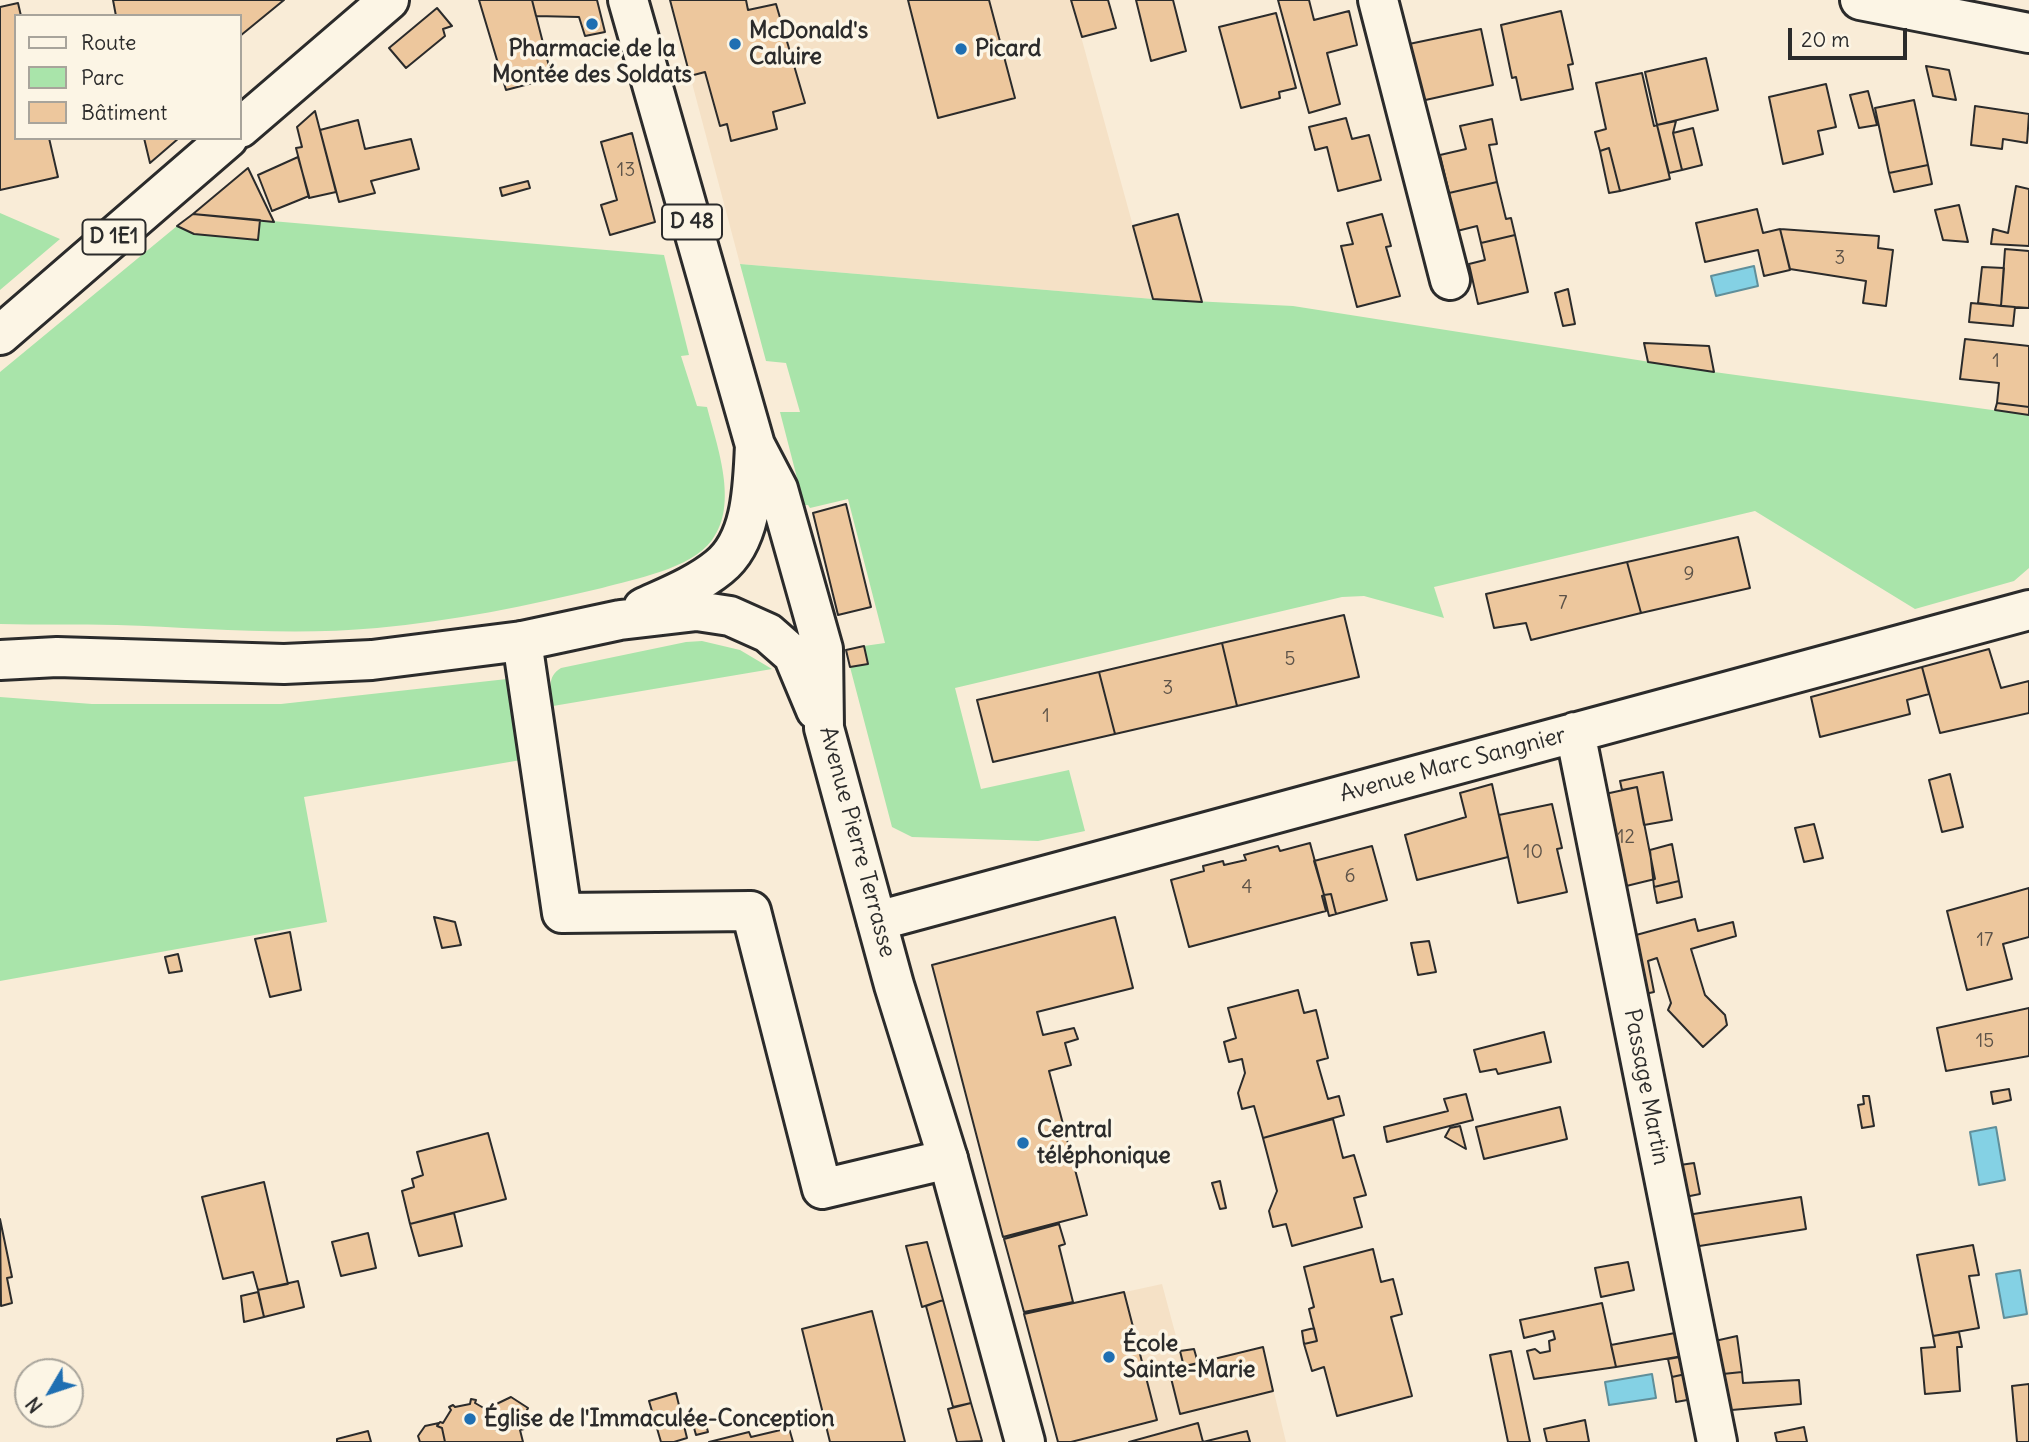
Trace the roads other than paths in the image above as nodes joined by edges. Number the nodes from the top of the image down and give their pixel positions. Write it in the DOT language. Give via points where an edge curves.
graph roads {
  1 [pos="389,0"];
  2 [pos="628,0"];
  3 [pos="1378,0"];
  4 [pos="1860,0"];
  5 [pos="2029,33"];
  6 [pos="242,126"];
  7 [pos="226,140"];
  8 [pos="1450,280"];
  9 [pos="0,335"];
  10 [pos="755,444"];
  11 [pos="2029,610"];
  12 [pos="620,620"];
  13 [pos="522,642"];
  14 [pos="0,648"];
  15 [pos="57,657"];
  16 [pos="0,660"];
  17 [pos="824,727"];
  18 [pos="1574,732"];
  19 [pos="877,921"];
  20 [pos="948,1158"];
  21 [pos="1025,1442"];
  22 [pos="1717,1442"];
  1 -- 6 [label="main road"];
  2 -- 10 [label="main road, Avenue Pierre Terrasse / D 48"];
  3 -- 8 [label="main road"];
  4 -- 5 [label="main road"];
  7 -- 9 [label="main road, D 1E1"];
  10 -- 12 [label="main road" via="752,495 743,535 721,566"];
  10 -- 17 [label="main road, Avenue Pierre Terrasse / D 48" via="778,489 823,649"];
  11 -- 18 [label="main road, Avenue Marc Sangnier"];
  12 -- 13 [label="main road"];
  12 -- 17 [label="main road" via="697,611 730,616 768,633 793,654"];
  13 -- 15 [label="main road" via="372,660 284,664"];
  13 -- 20 [label="main road" via="562,913 751,911 822,1189"];
  14 -- 15 [label="main road"];
  15 -- 16 [label="main road"];
  17 -- 19 [label="main road, Avenue Pierre Terrasse / D 48"];
  18 -- 19 [label="main road, Avenue Marc Sangnier"];
  18 -- 22 [label="main road, Passage Martin"];
  19 -- 20 [label="main road, Avenue Pierre Terrasse / D 48"];
  20 -- 21 [label="main road, Avenue Pierre Terrasse / D 48"];
}
